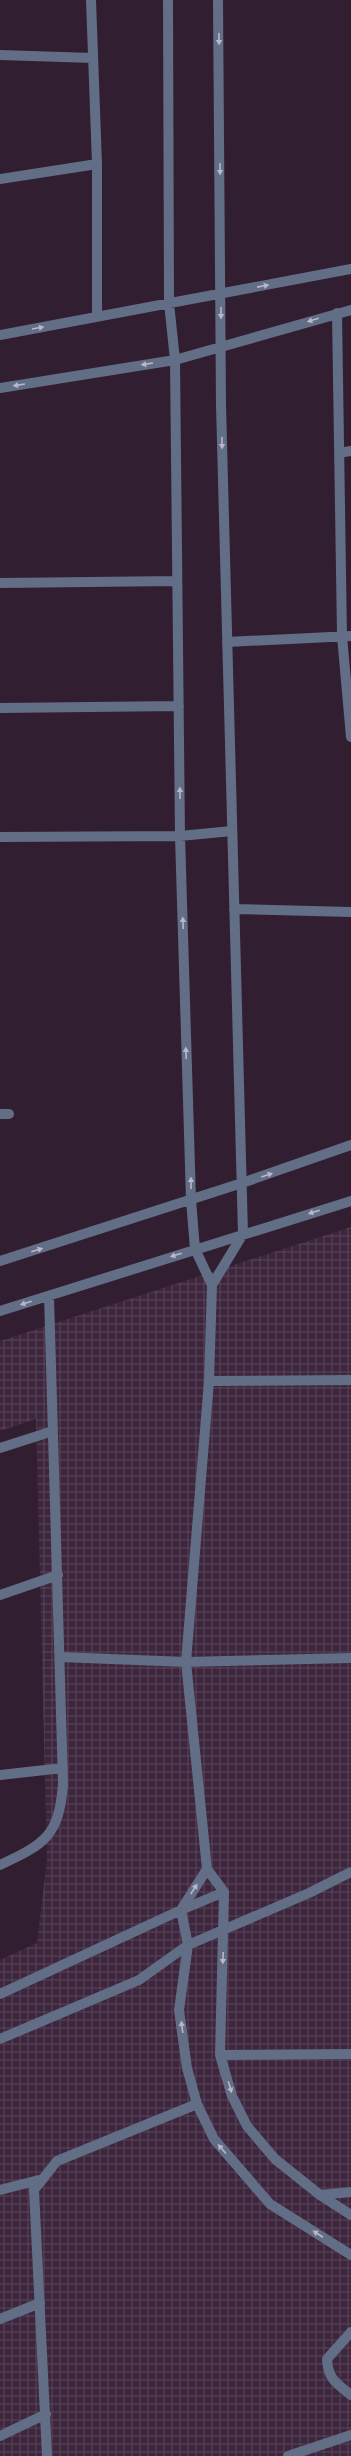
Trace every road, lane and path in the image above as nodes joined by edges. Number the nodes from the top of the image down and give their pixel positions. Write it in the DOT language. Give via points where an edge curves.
graph roads {
  1 [pos="91,0"];
  2 [pos="168,0"];
  3 [pos="218,0"];
  4 [pos="0,55"];
  5 [pos="93,58"];
  6 [pos="97,164"];
  7 [pos="0,179"];
  8 [pos="351,269"];
  9 [pos="221,294"];
  10 [pos="169,303"];
  11 [pos="351,310"];
  12 [pos="337,313"];
  13 [pos="97,317"];
  14 [pos="0,335"];
  15 [pos="221,347"];
  16 [pos="175,360"];
  17 [pos="0,388"];
  18 [pos="351,452"];
  19 [pos="339,454"];
  20 [pos="340,528"];
  21 [pos="351,528"];
  22 [pos="177,580"];
  23 [pos="0,583"];
  24 [pos="346,636"];
  25 [pos="227,642"];
  26 [pos="179,706"];
  27 [pos="0,708"];
  28 [pos="351,737"];
  29 [pos="232,831"];
  30 [pos="180,836"];
  31 [pos="0,837"];
  32 [pos="234,909"];
  33 [pos="351,912"];
  34 [pos="351,1145"];
  35 [pos="242,1184"];
  36 [pos="191,1200"];
  37 [pos="351,1201"];
  38 [pos="243,1234"];
  39 [pos="196,1249"];
  40 [pos="0,1262"];
  41 [pos="212,1285"];
  42 [pos="49,1296"];
  43 [pos="0,1311"];
  44 [pos="351,1380"];
  45 [pos="209,1381"];
  46 [pos="54,1431"];
  47 [pos="0,1448"];
  48 [pos="58,1575"];
  49 [pos="0,1596"];
  50 [pos="60,1657"];
  51 [pos="351,1658"];
  52 [pos="186,1662"];
  53 [pos="63,1768"];
  54 [pos="0,1775"];
  55 [pos="0,1865"];
  56 [pos="207,1869"];
  57 [pos="351,1872"];
  58 [pos="224,1892"];
  59 [pos="181,1910"];
  60 [pos="224,1929"];
  61 [pos="188,1945"];
  62 [pos="0,1994"];
  63 [pos="0,2039"];
  64 [pos="351,2054"];
  65 [pos="220,2055"];
  66 [pos="198,2104"];
  67 [pos="43,2179"];
  68 [pos="0,2190"];
  69 [pos="351,2192"];
  70 [pos="320,2194"];
  71 [pos="351,2215"];
  72 [pos="351,2255"];
  73 [pos="40,2303"];
  74 [pos="0,2318"];
  75 [pos="351,2332"];
  76 [pos="351,2395"];
  77 [pos="46,2414"];
  78 [pos="351,2435"];
  79 [pos="0,2436"];
  80 [pos="47,2456"];
  81 [pos="288,2456"];
  1 -- 5 [label="street"];
  2 -- 10 [label="street"];
  3 -- 9 [label="street, one-way"];
  4 -- 5 [label="street"];
  5 -- 6 [label="street"];
  6 -- 7 [label="street"];
  6 -- 13 [label="street"];
  9 -- 8 [label="street, one-way"];
  9 -- 10 [label="street"];
  9 -- 15 [label="street, one-way"];
  10 -- 13 [label="street"];
  10 -- 16 [label="street"];
  11 -- 12 [label="street"];
  12 -- 15 [label="street, one-way"];
  12 -- 19 [label="street"];
  14 -- 13 [label="street, one-way"];
  15 -- 16 [label="street"];
  15 -- 25 [label="street, one-way"];
  16 -- 17 [label="street, one-way"];
  16 -- 22 [label="street"];
  18 -- 19 [label="street"];
  19 -- 20 [label="street"];
  20 -- 21 [label="street"];
  20 -- 24 [label="street"];
  22 -- 23 [label="street"];
  22 -- 26 [label="street"];
  24 -- 25 [label="street"];
  24 -- 28 [label="street"];
  25 -- 29 [label="street"];
  26 -- 27 [label="street"];
  30 -- 26 [label="street, one-way"];
  29 -- 30 [label="street"];
  29 -- 32 [label="street"];
  30 -- 31 [label="street"];
  36 -- 30 [label="street, one-way"];
  32 -- 33 [label="street"];
  32 -- 35 [label="street"];
  35 -- 34 [label="street, one-way"];
  35 -- 36 [label="street"];
  35 -- 38 [label="street"];
  36 -- 39 [label="street"];
  40 -- 36 [label="street, one-way"];
  37 -- 38 [label="street, one-way"];
  38 -- 39 [label="street"];
  38 -- 41 [label="street"];
  39 -- 41 [label="street"];
  39 -- 42 [label="street, one-way"];
  41 -- 45 [label="street"];
  42 -- 43 [label="street, one-way"];
  42 -- 46 [label="street"];
  44 -- 45 [label="street"];
  45 -- 52 [label="street"];
  46 -- 47 [label="street"];
  46 -- 48 [label="street"];
  48 -- 49 [label="street"];
  48 -- 50 [label="street"];
  50 -- 52 [label="street"];
  50 -- 53 [label="street"];
  51 -- 52 [label="street"];
  52 -- 56 [label="street"];
  53 -- 54 [label="street"];
  53 -- 55 [label="street" via="61,1808 45,1841"];
  56 -- 58 [label="street"];
  59 -- 56 [label="street, one-way"];
  57 -- 60 [label="street"];
  58 -- 59 [label="street"];
  58 -- 60 [label="street"];
  59 -- 61 [label="street"];
  59 -- 62 [label="street"];
  60 -- 61 [label="street"];
  60 -- 65 [label="street, one-way"];
  61 -- 63 [label="street" via="139,1980"];
  66 -- 61 [label="street, one-way" via="187,2068 179,2010"];
  64 -- 65 [label="street"];
  65 -- 70 [label="street, one-way" via="232,2096 247,2126 275,2159"];
  66 -- 67 [label="street" via="57,2161"];
  72 -- 66 [label="street, one-way" via="270,2204 214,2139"];
  67 -- 68 [label="street"];
  67 -- 73 [label="street" via="34,2190"];
  69 -- 70 [label="street"];
  70 -- 71 [label="street"];
  73 -- 74 [label="street"];
  73 -- 77 [label="street"];
  75 -- 76 [label="street" via="327,2359 327,2372"];
  77 -- 79 [label="street"];
  77 -- 80 [label="street"];
  78 -- 81 [label="street"];
}
